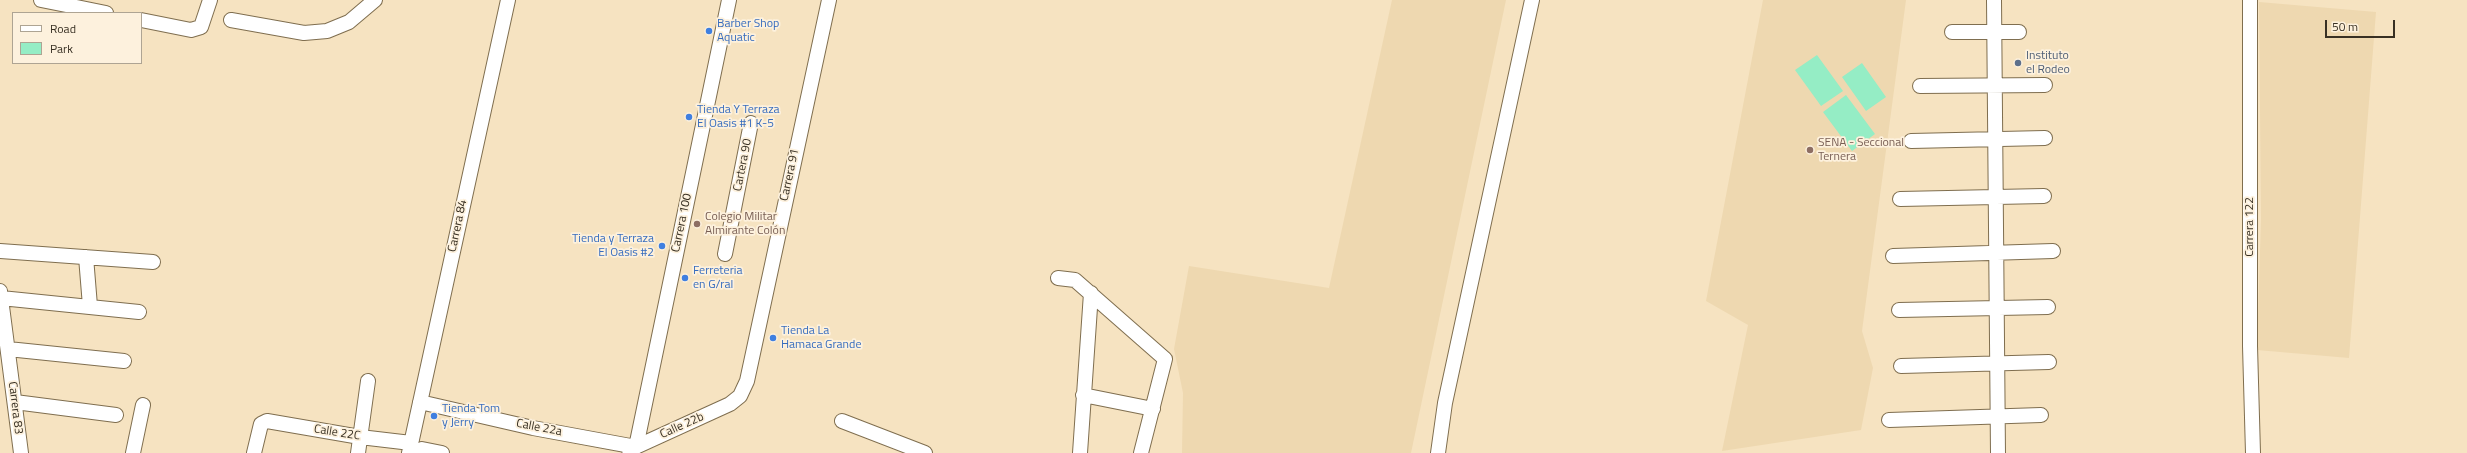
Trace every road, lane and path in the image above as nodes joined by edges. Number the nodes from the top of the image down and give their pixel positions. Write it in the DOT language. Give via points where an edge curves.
graph roads {
  1 [pos="42,0"];
  2 [pos="210,0"];
  3 [pos="374,0"];
  4 [pos="508,0"];
  5 [pos="729,0"];
  6 [pos="829,0"];
  7 [pos="1532,0"];
  8 [pos="1994,0"];
  9 [pos="2250,0"];
  10 [pos="61,2"];
  11 [pos="102,12"];
  12 [pos="142,20"];
  13 [pos="231,20"];
  14 [pos="1952,32"];
  15 [pos="1995,32"];
  16 [pos="2019,32"];
  17 [pos="2045,85"];
  18 [pos="1920,86"];
  19 [pos="1995,86"];
  20 [pos="751,123"];
  21 [pos="1996,138"];
  22 [pos="2045,138"];
  23 [pos="1911,141"];
  24 [pos="1996,196"];
  25 [pos="2044,196"];
  26 [pos="1900,199"];
  27 [pos="0,251"];
  28 [pos="2053,251"];
  29 [pos="725,254"];
  30 [pos="1997,254"];
  31 [pos="1892,256"];
  32 [pos="86,257"];
  33 [pos="153,262"];
  34 [pos="1058,278"];
  35 [pos="1091,293"];
  36 [pos="0,295"];
  37 [pos="90,306"];
  38 [pos="2048,307"];
  39 [pos="1998,308"];
  40 [pos="1899,310"];
  41 [pos="139,312"];
  42 [pos="8,348"];
  43 [pos="124,361"];
  44 [pos="1998,362"];
  45 [pos="2049,362"];
  46 [pos="1901,366"];
  47 [pos="368,381"];
  48 [pos="1083,395"];
  49 [pos="740,396"];
  50 [pos="15,402"];
  51 [pos="420,402"];
  52 [pos="143,405"];
  53 [pos="1153,409"];
  54 [pos="116,415"];
  55 [pos="1999,416"];
  56 [pos="2042,416"];
  57 [pos="1889,420"];
  58 [pos="842,421"];
  59 [pos="360,437"];
  60 [pos="636,447"];
  61 [pos="414,448"];
  62 [pos="21,453"];
  63 [pos="133,453"];
  64 [pos="254,453"];
  65 [pos="358,453"];
  66 [pos="442,453"];
  67 [pos="622,453"];
  68 [pos="924,453"];
  69 [pos="1080,453"];
  70 [pos="1141,453"];
  71 [pos="1438,453"];
  72 [pos="1998,453"];
  73 [pos="2253,453"];
  1 -- 10 [label="street"];
  2 -- 12 [label="street" via="201,28 191,30"];
  3 -- 13 [label="street" via="349,22 327,31 304,33"];
  4 -- 51 [label="street, Carrera 84"];
  5 -- 60 [label="street, Carrera 100"];
  6 -- 49 [label="street, Carrera 91" via="747,381"];
  7 -- 71 [label="street" via="1444,403"];
  8 -- 15 [label="street"];
  9 -- 73 [label="street, Carrera 122" via="2250,346"];
  10 -- 11 [label="street"];
  14 -- 15 [label="street"];
  15 -- 16 [label="street"];
  15 -- 19 [label="street"];
  17 -- 19 [label="street"];
  18 -- 19 [label="street"];
  19 -- 21 [label="street"];
  20 -- 29 [label="street, Cartera 90"];
  21 -- 22 [label="street"];
  21 -- 23 [label="street"];
  21 -- 24 [label="street"];
  24 -- 25 [label="street"];
  24 -- 26 [label="street"];
  24 -- 30 [label="street"];
  27 -- 32 [label="street"];
  28 -- 30 [label="street"];
  30 -- 31 [label="street"];
  30 -- 39 [label="street"];
  32 -- 33 [label="street"];
  32 -- 37 [label="street"];
  34 -- 35 [label="street" via="1075,280"];
  35 -- 48 [label="street"];
  35 -- 53 [label="street" via="1165,359"];
  36 -- 37 [label="street"];
  36 -- 42 [label="street, Carrera 83"];
  37 -- 41 [label="street"];
  38 -- 39 [label="street"];
  39 -- 40 [label="street"];
  39 -- 44 [label="street"];
  42 -- 43 [label="street"];
  42 -- 50 [label="street, Carrera 83"];
  44 -- 45 [label="street"];
  44 -- 46 [label="street"];
  44 -- 55 [label="street"];
  47 -- 59 [label="street"];
  48 -- 53 [label="street"];
  48 -- 69 [label="street"];
  49 -- 60 [label="street, Calle 22b" via="730,404"];
  50 -- 54 [label="street"];
  50 -- 62 [label="street, Carrera 83"];
  51 -- 60 [label="street, Calle 22a" via="533,428"];
  51 -- 61 [label="street, Carrera 84"];
  52 -- 63 [label="street"];
  53 -- 70 [label="street"];
  55 -- 56 [label="street"];
  55 -- 57 [label="street"];
  55 -- 72 [label="street"];
  58 -- 68 [label="street"];
  59 -- 61 [label="street, Calle 22C"];
  59 -- 64 [label="street, Calle 22C" via="263,422"];
  59 -- 65 [label="street"];
  60 -- 67 [label="street, Calle 22b"];
  61 -- 66 [label="street, Calle 22C"];
}
